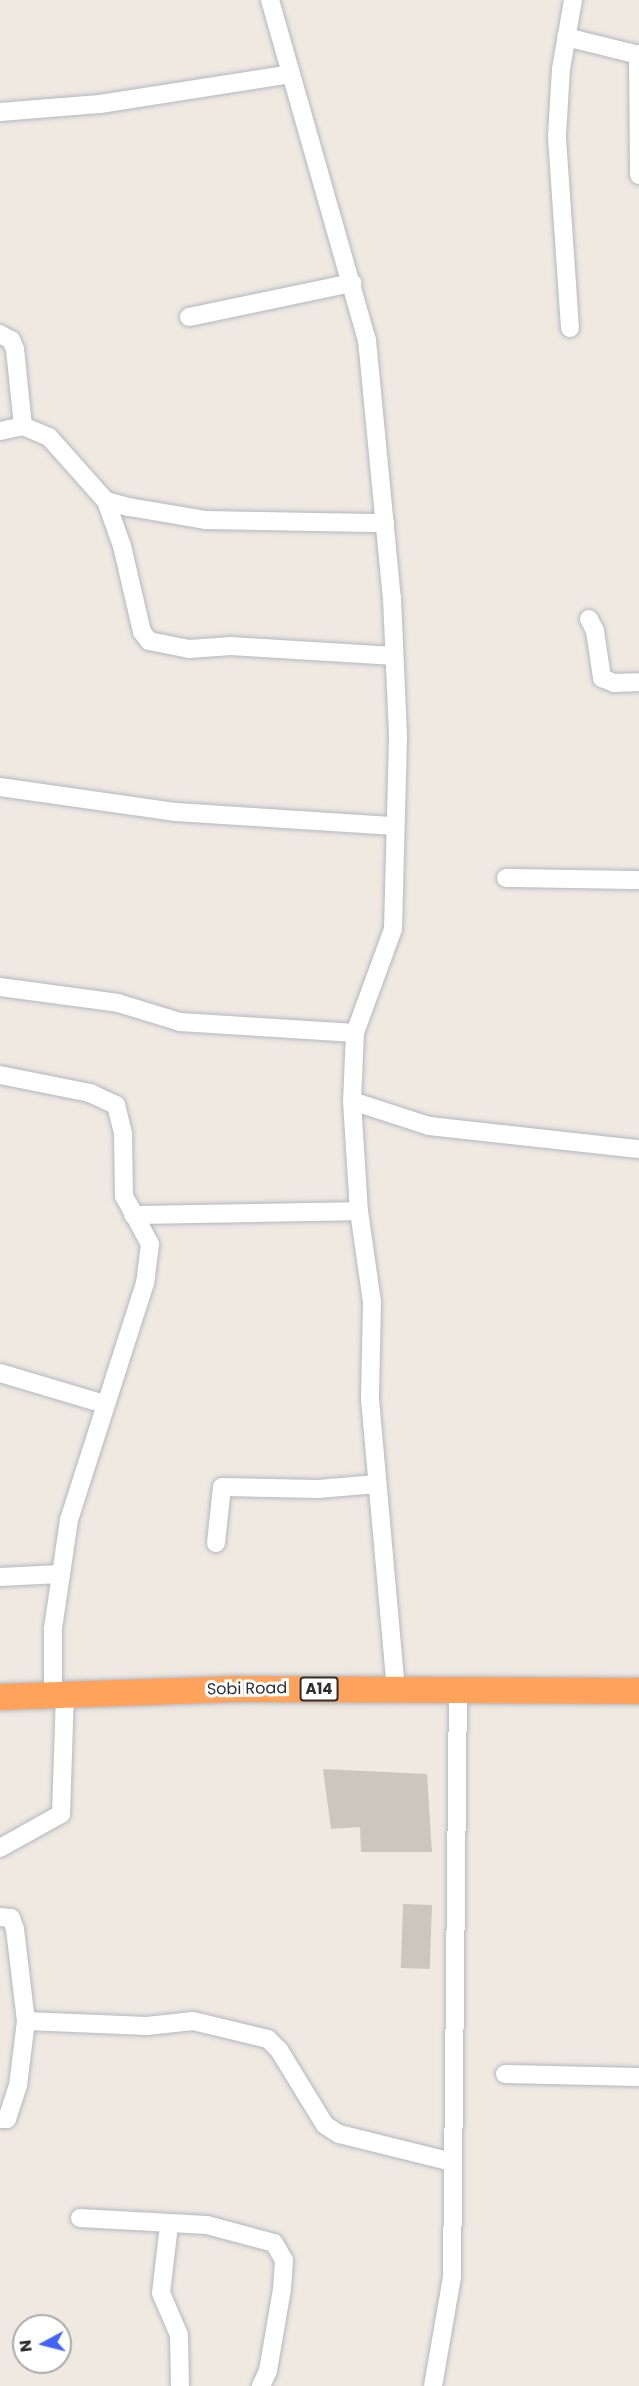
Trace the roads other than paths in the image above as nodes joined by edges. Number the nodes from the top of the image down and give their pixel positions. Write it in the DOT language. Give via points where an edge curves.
graph roads {
  1 [pos="270,0"];
  2 [pos="573,0"];
  3 [pos="566,37"];
  4 [pos="638,55"];
  5 [pos="291,74"];
  6 [pos="0,111"];
  7 [pos="639,175"];
  8 [pos="352,283"];
  9 [pos="189,317"];
  10 [pos="570,328"];
  11 [pos="0,334"];
  12 [pos="23,426"];
  13 [pos="0,431"];
  14 [pos="106,501"];
  15 [pos="385,523"];
  16 [pos="589,619"];
  17 [pos="394,656"];
  18 [pos="639,682"];
  19 [pos="0,787"];
  20 [pos="395,826"];
  21 [pos="506,878"];
  22 [pos="639,880"];
  23 [pos="0,987"];
  24 [pos="355,1033"];
  25 [pos="0,1075"];
  26 [pos="352,1101"];
  27 [pos="639,1149"];
  28 [pos="359,1211"];
  29 [pos="133,1215"];
  30 [pos="0,1373"];
  31 [pos="104,1404"];
  32 [pos="378,1484"];
  33 [pos="216,1543"];
  34 [pos="60,1574"];
  35 [pos="0,1577"];
  36 [pos="396,1688"];
  37 [pos="458,1689"];
  38 [pos="639,1691"];
  39 [pos="59,1693"];
  40 [pos="0,1697"];
  41 [pos="0,1848"];
  42 [pos="0,1917"];
  43 [pos="26,2021"];
  44 [pos="505,2074"];
  45 [pos="639,2077"];
  46 [pos="0,2119"];
  47 [pos="452,2162"];
  48 [pos="80,2218"];
  49 [pos="169,2225"];
  50 [pos="180,2386"];
  51 [pos="261,2386"];
  52 [pos="433,2386"];
  1 -- 5 [label="street"];
  2 -- 3 [label="street"];
  3 -- 4 [label="street"];
  3 -- 10 [label="street" via="557,136"];
  4 -- 7 [label="street"];
  5 -- 6 [label="street" via="100,104"];
  5 -- 8 [label="street"];
  8 -- 9 [label="street"];
  8 -- 15 [label="street" via="367,340"];
  11 -- 12 [label="street" via="11,340 15,349"];
  12 -- 13 [label="street"];
  12 -- 14 [label="street" via="49,437"];
  14 -- 15 [label="street" via="205,520"];
  14 -- 17 [label="street" via="122,546 142,632 149,641 189,649 231,646"];
  15 -- 17 [label="street"];
  16 -- 18 [label="street" via="595,631 602,678 614,683"];
  17 -- 20 [label="street" via="398,738"];
  19 -- 20 [label="street" via="177,812"];
  20 -- 24 [label="street" via="393,929"];
  21 -- 22 [label="street"];
  23 -- 24 [label="street" via="118,1003 180,1022"];
  24 -- 26 [label="street"];
  25 -- 29 [label="street" via="90,1093 116,1105 123,1134 122,1189"];
  26 -- 27 [label="street" via="429,1126"];
  26 -- 28 [label="street"];
  28 -- 29 [label="street"];
  28 -- 32 [label="street" via="372,1302 370,1399"];
  29 -- 31 [label="street" via="150,1244 151,1255 134,1321"];
  30 -- 31 [label="street"];
  31 -- 34 [label="street" via="69,1520"];
  32 -- 33 [label="street" via="318,1489 222,1487"];
  32 -- 36 [label="street"];
  34 -- 35 [label="street"];
  34 -- 39 [label="street" via="53,1629"];
  36 -- 37 [label="highway, Sobi Road / A14"];
  36 -- 39 [label="highway, Sobi Road / A14"];
  37 -- 38 [label="highway, Sobi Road / A14"];
  37 -- 47 [label="street"];
  39 -- 40 [label="highway, Sobi Road / A14"];
  39 -- 41 [label="street" via="61,1814"];
  42 -- 43 [label="street" via="11,1918 15,1929"];
  43 -- 46 [label="street" via="18,2086 7,2119"];
  43 -- 47 [label="street" via="147,2026 193,2021 250,2033 267,2039 279,2050 321,2119 339,2134"];
  44 -- 45 [label="street"];
  47 -- 52 [label="street" via="452,2277"];
  48 -- 49 [label="street"];
  49 -- 50 [label="street" via="162,2293 179,2335"];
  49 -- 51 [label="street" via="207,2225 249,2234 274,2243 284,2260 268,2371"];
}
